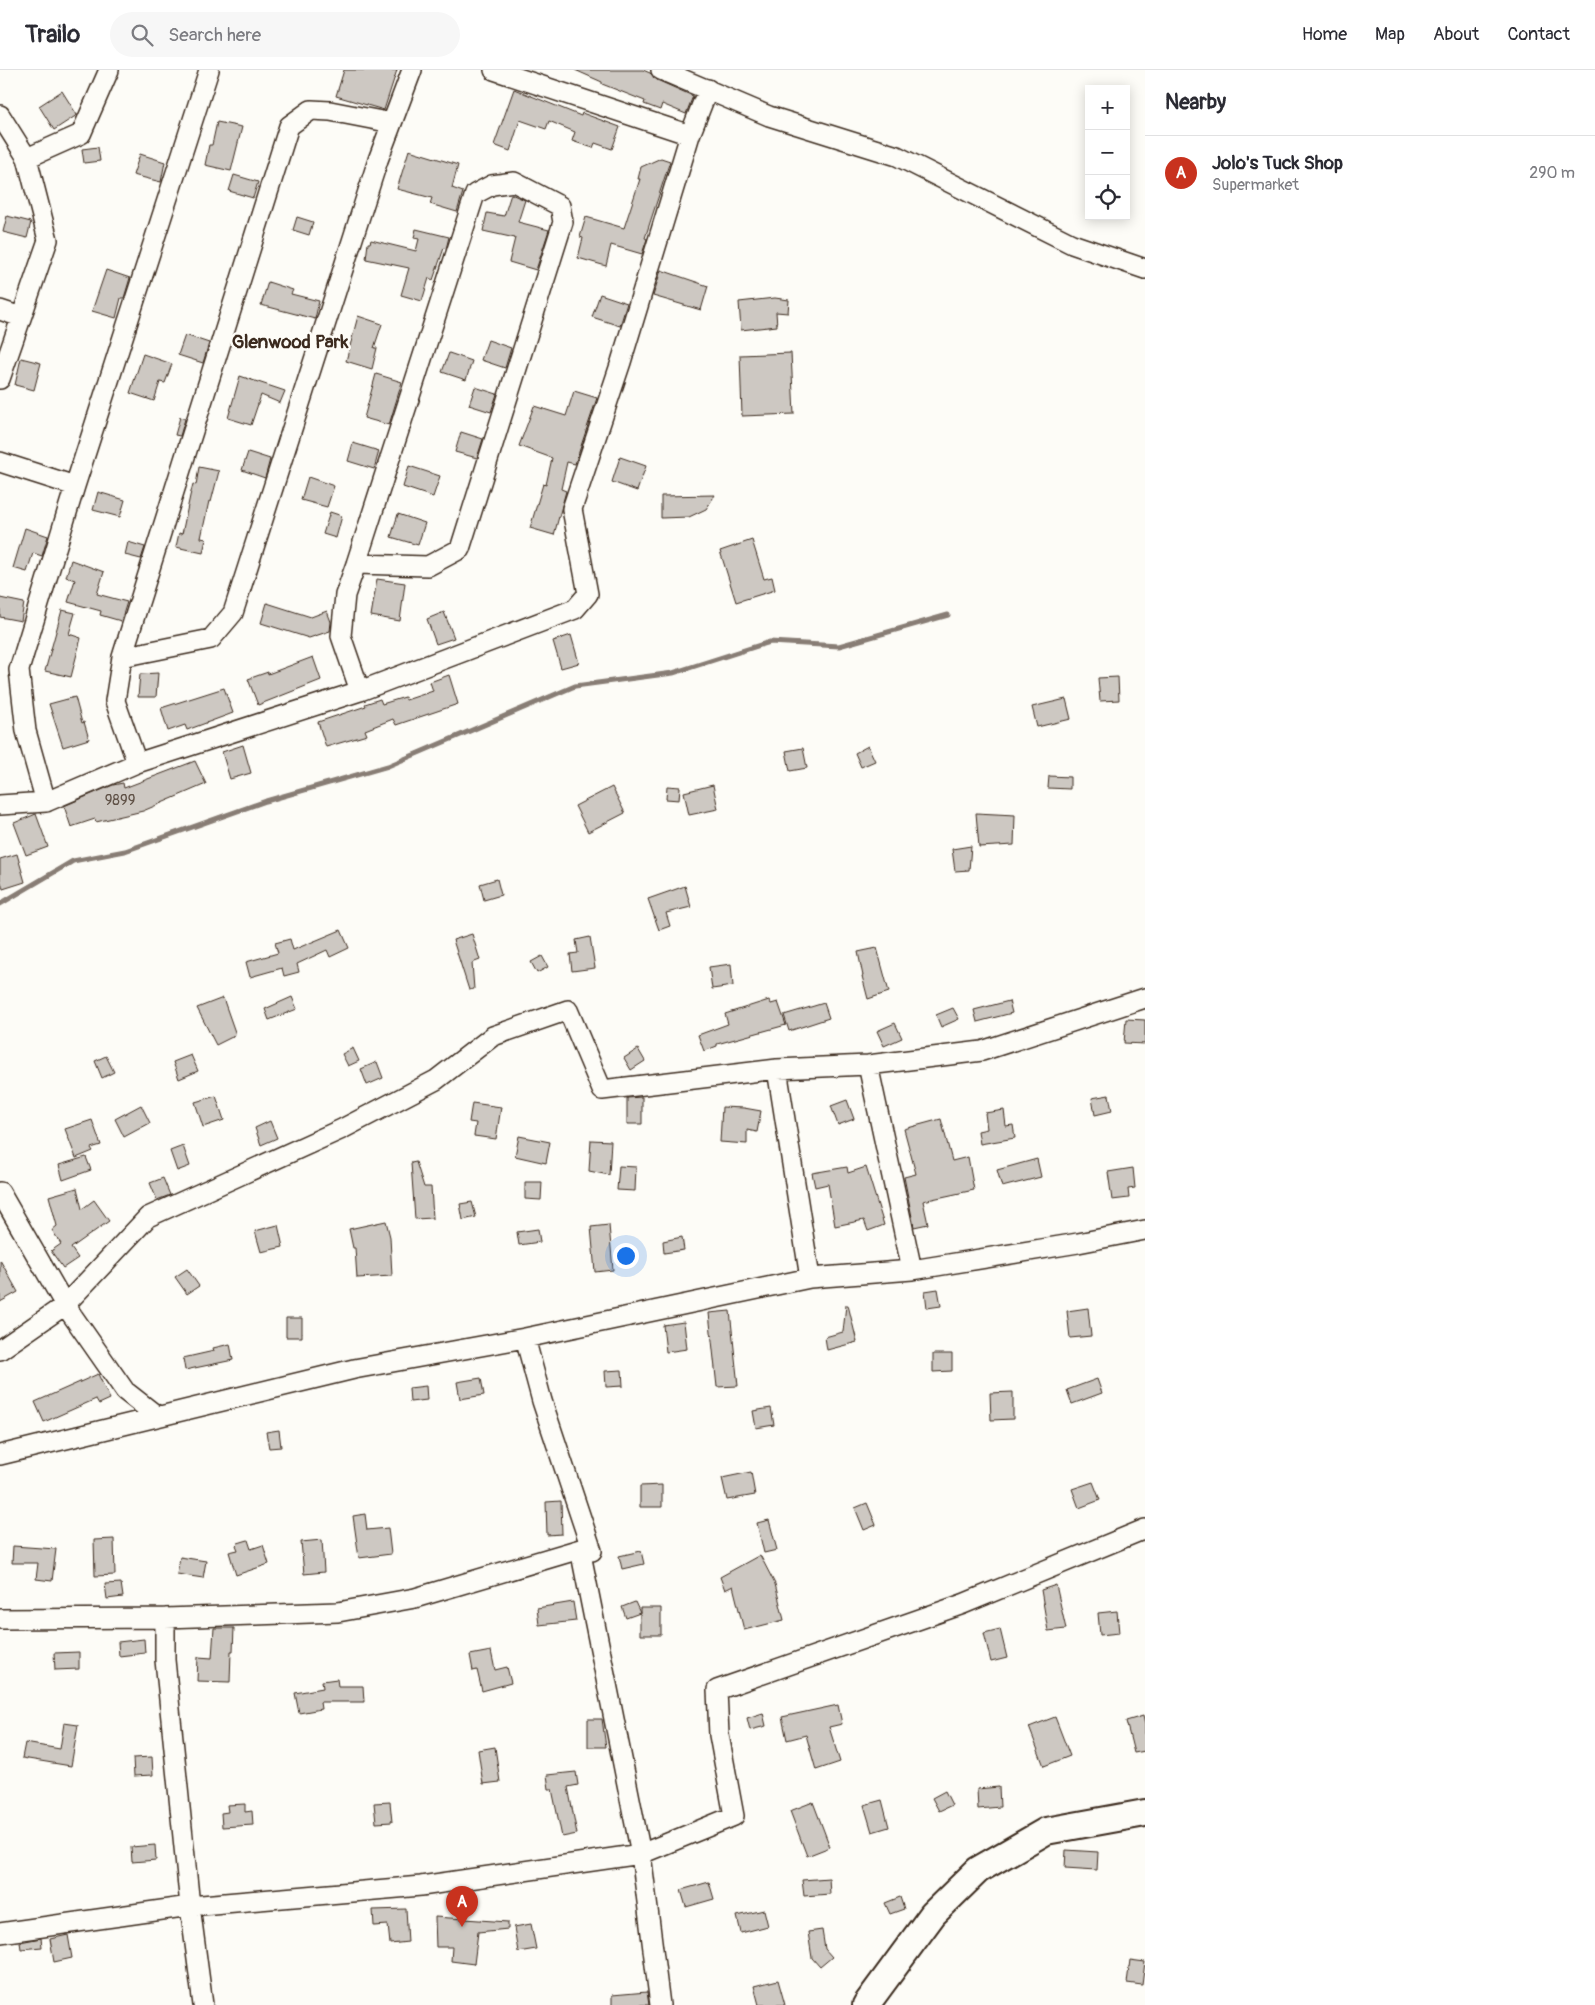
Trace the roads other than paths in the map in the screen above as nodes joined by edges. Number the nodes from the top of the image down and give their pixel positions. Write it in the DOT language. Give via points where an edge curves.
graph roads {
  1 [pos="108,70"];
  2 [pos="209,70"];
  3 [pos="412,70"];
  4 [pos="494,70"];
  5 [pos="661,70"];
  6 [pos="708,89"];
  7 [pos="0,115"];
  8 [pos="392,123"];
  9 [pos="690,135"];
  10 [pos="27,158"];
  11 [pos="1145,268"];
  12 [pos="0,310"];
  13 [pos="21,317"];
  14 [pos="0,379"];
  15 [pos="0,462"];
  16 [pos="75,486"];
  17 [pos="356,564"];
  18 [pos="122,658"];
  19 [pos="360,691"];
  20 [pos="138,763"];
  21 [pos="46,802"];
  22 [pos="0,805"];
  23 [pos="1145,998"];
  24 [pos="868,1065"];
  25 [pos="777,1069"];
  26 [pos="0,1192"];
  27 [pos="1145,1230"];
  28 [pos="912,1270"];
  29 [pos="810,1278"];
  30 [pos="65,1305"];
  31 [pos="525,1338"];
  32 [pos="0,1350"];
  33 [pos="157,1416"];
  34 [pos="0,1455"];
  35 [pos="1145,1529"];
  36 [pos="580,1549"];
  37 [pos="165,1618"];
  38 [pos="0,1619"];
  39 [pos="1145,1812"];
  40 [pos="641,1854"];
  41 [pos="190,1906"];
  42 [pos="0,1933"];
  43 [pos="203,2005"];
  44 [pos="660,2005"];
  45 [pos="866,2005"];
  1 -- 10 [label="street" via="82,134"];
  2 -- 16 [label="street"];
  3 -- 8 [label="street"];
  4 -- 9 [label="street"];
  5 -- 6 [label="street"];
  6 -- 9 [label="street"];
  6 -- 11 [label="street" via="769,116 897,156 1072,244"];
  7 -- 10 [label="street"];
  8 -- 18 [label="street" via="232,613 211,639"];
  8 -- 18 [label="street" via="311,110 289,126"];
  9 -- 19 [label="street" via="572,509 588,594 575,609"];
  10 -- 13 [label="street" via="48,240"];
  12 -- 13 [label="street"];
  13 -- 14 [label="street"];
  15 -- 16 [label="street"];
  16 -- 21 [label="street" via="19,670 26,731"];
  17 -- 17 [label="street" via="475,194 492,185 514,182 560,206 563,222 460,549 428,566"];
  17 -- 19 [label="street" via="345,595 341,636"];
  18 -- 20 [label="street" via="115,701"];
  19 -- 20 [label="street"];
  20 -- 21 [label="street"];
  21 -- 22 [label="street"];
  23 -- 24 [label="street" via="982,1051"];
  24 -- 25 [label="street"];
  24 -- 28 [label="street"];
  25 -- 29 [label="street"];
  25 -- 30 [label="street" via="602,1090 568,1010 492,1036 436,1080 333,1134 148,1217"];
  26 -- 30 [label="street"];
  27 -- 28 [label="street"];
  28 -- 29 [label="street"];
  29 -- 31 [label="street"];
  30 -- 32 [label="street"];
  30 -- 33 [label="street" via="125,1391"];
  31 -- 33 [label="street" via="354,1369"];
  31 -- 36 [label="street" via="542,1401 592,1551"];
  33 -- 34 [label="street"];
  35 -- 40 [label="street" via="963,1604 717,1690 719,1735 734,1816"];
  36 -- 37 [label="street" via="415,1598 338,1612"];
  36 -- 40 [label="street"];
  37 -- 38 [label="street"];
  37 -- 41 [label="street" via="165,1660"];
  39 -- 45 [label="street" via="1046,1831 978,1870 933,1914"];
  40 -- 41 [label="street" via="420,1886"];
  40 -- 44 [label="street"];
  41 -- 42 [label="street"];
  41 -- 43 [label="street"];
}
